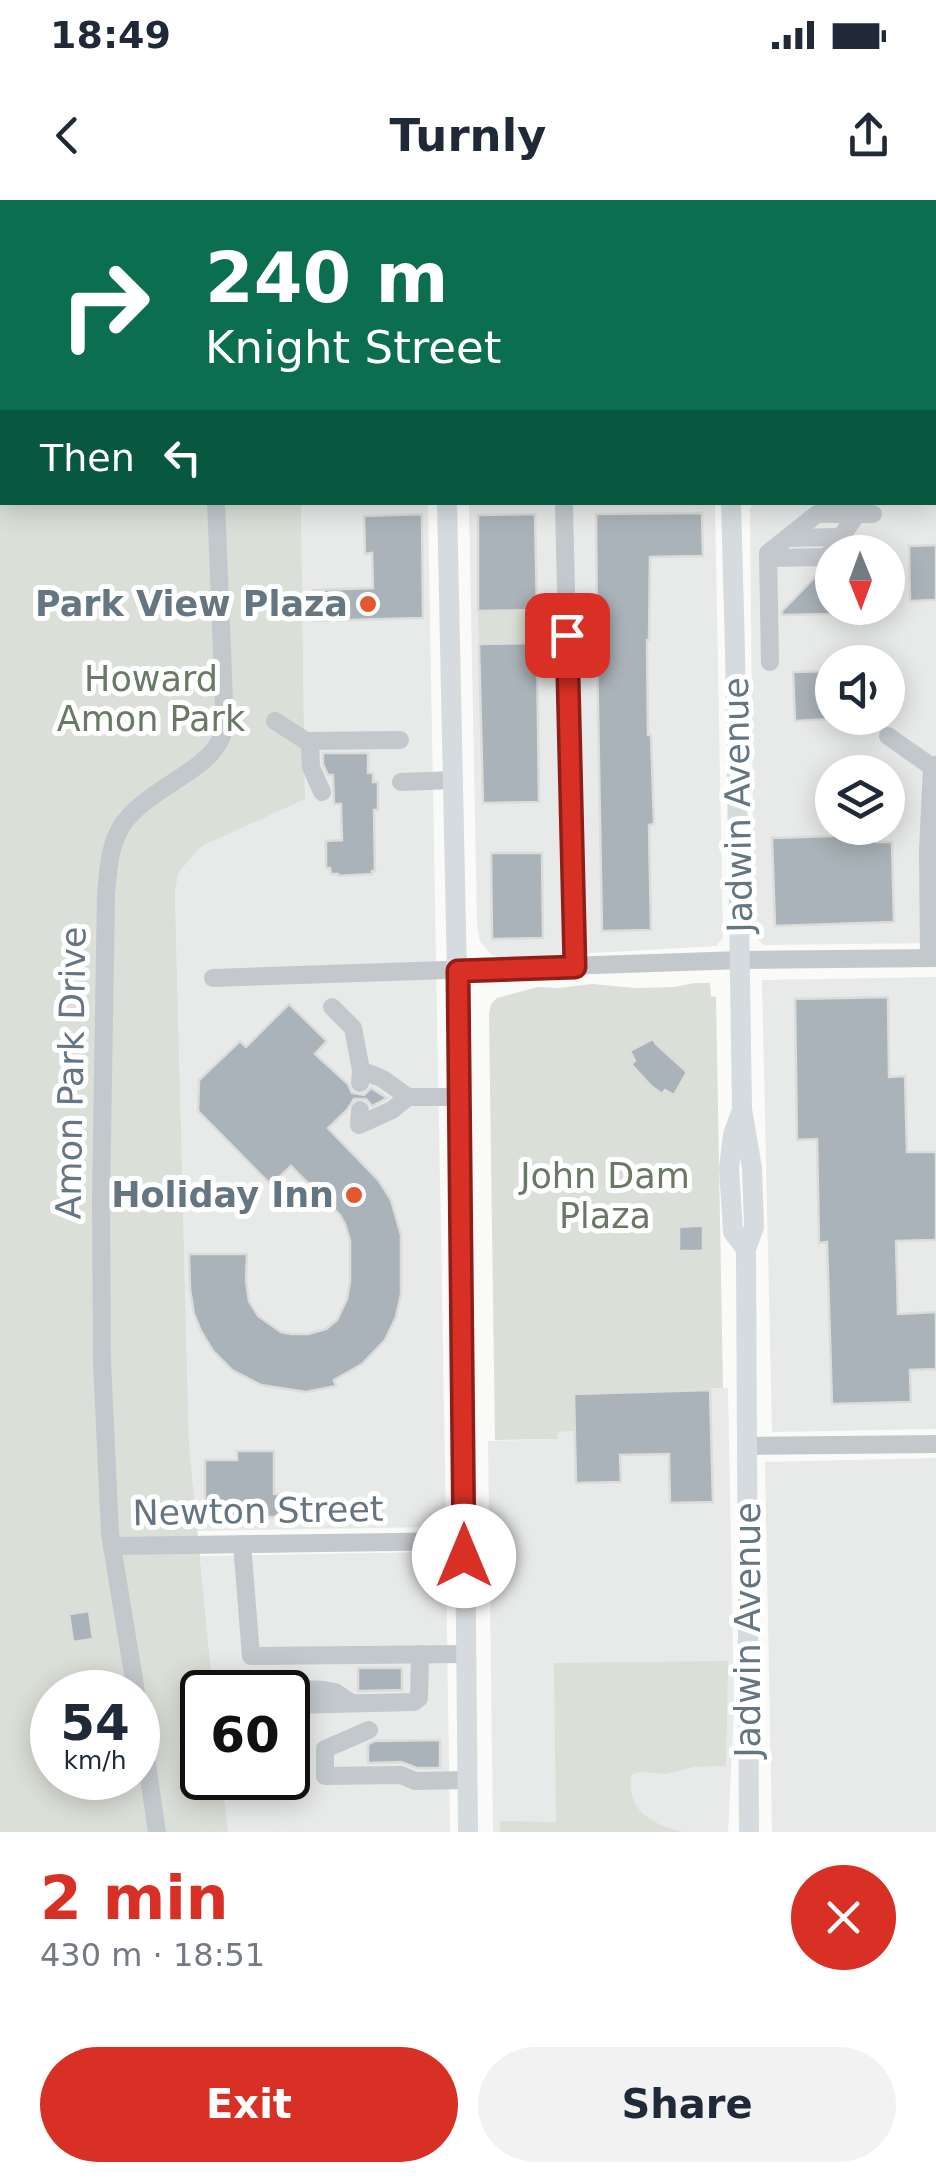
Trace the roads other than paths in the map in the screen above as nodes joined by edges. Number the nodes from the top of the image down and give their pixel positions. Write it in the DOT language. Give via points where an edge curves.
graph roads {
  1 [pos="216,505"];
  2 [pos="447,505"];
  3 [pos="565,505"];
  4 [pos="731,505"];
  5 [pos="850,528"];
  6 [pos="783,542"];
  7 [pos="770,662"];
  8 [pos="275,721"];
  9 [pos="888,736"];
  10 [pos="400,740"];
  11 [pos="310,741"];
  12 [pos="934,766"];
  13 [pos="453,780"];
  14 [pos="401,782"];
  15 [pos="322,792"];
  16 [pos="932,848"];
  17 [pos="932,958"];
  18 [pos="741,960"];
  19 [pos="575,967"];
  20 [pos="458,971"];
  21 [pos="213,978"];
  22 [pos="332,1007"];
  23 [pos="408,1097"];
  24 [pos="460,1097"];
  25 [pos="359,1118"];
  26 [pos="936,1444"];
  27 [pos="746,1446"];
  28 [pos="464,1541"];
  29 [pos="242,1544"];
  30 [pos="112,1546"];
  31 [pos="420,1654"];
  32 [pos="466,1654"];
  33 [pos="132,1670"];
  34 [pos="310,1689"];
  35 [pos="352,1704"];
  36 [pos="310,1705"];
  37 [pos="369,1730"];
  38 [pos="468,1780"];
  39 [pos="152,1800"];
  40 [pos="157,1832"];
  41 [pos="468,1832"];
  42 [pos="749,1832"];
  1 -- 30 [label="street, Amon Park Drive" via="221,739 212,753 128,816 112,846 108,879 100,1280"];
  2 -- 13 [label="main road"];
  3 -- 19 [label="street"];
  4 -- 18 [label="main road, Jadwin Avenue"];
  5 -- 6 [label="street"];
  5 -- 6 [label="street" via="817,514"];
  5 -- 6 [label="street" via="827,557"];
  6 -- 7 [label="street"];
  8 -- 11 [label="street"];
  9 -- 12 [label="street"];
  10 -- 11 [label="street"];
  11 -- 15 [label="street"];
  12 -- 16 [label="street"];
  13 -- 14 [label="street"];
  13 -- 20 [label="main road"];
  16 -- 17 [label="street"];
  17 -- 18 [label="street"];
  18 -- 19 [label="street"];
  18 -- 27 [label="main road, Jadwin Avenue" via="742,1108 730,1168 732,1232 746,1249"];
  19 -- 20 [label="street"];
  20 -- 21 [label="street"];
  20 -- 24 [label="main road"];
  22 -- 23 [label="street" via="353,1028 361,1077 383,1078"];
  23 -- 24 [label="street"];
  23 -- 25 [label="street" via="392,1110"];
  24 -- 28 [label="main road"];
  26 -- 27 [label="street"];
  27 -- 42 [label="main road, Jadwin Avenue"];
  28 -- 29 [label="street, Newton Street"];
  28 -- 32 [label="main road"];
  29 -- 30 [label="street, Newton Street"];
  29 -- 31 [label="street" via="250,1656"];
  30 -- 33 [label="street, Amon Park Drive"];
  31 -- 32 [label="street"];
  31 -- 35 [label="street" via="414,1702"];
  32 -- 38 [label="main road"];
  34 -- 35 [label="street" via="335,1692"];
  35 -- 36 [label="street"];
  37 -- 38 [label="street" via="325,1749 326,1776"];
  38 -- 41 [label="main road"];
  39 -- 40 [label="street"];
}
